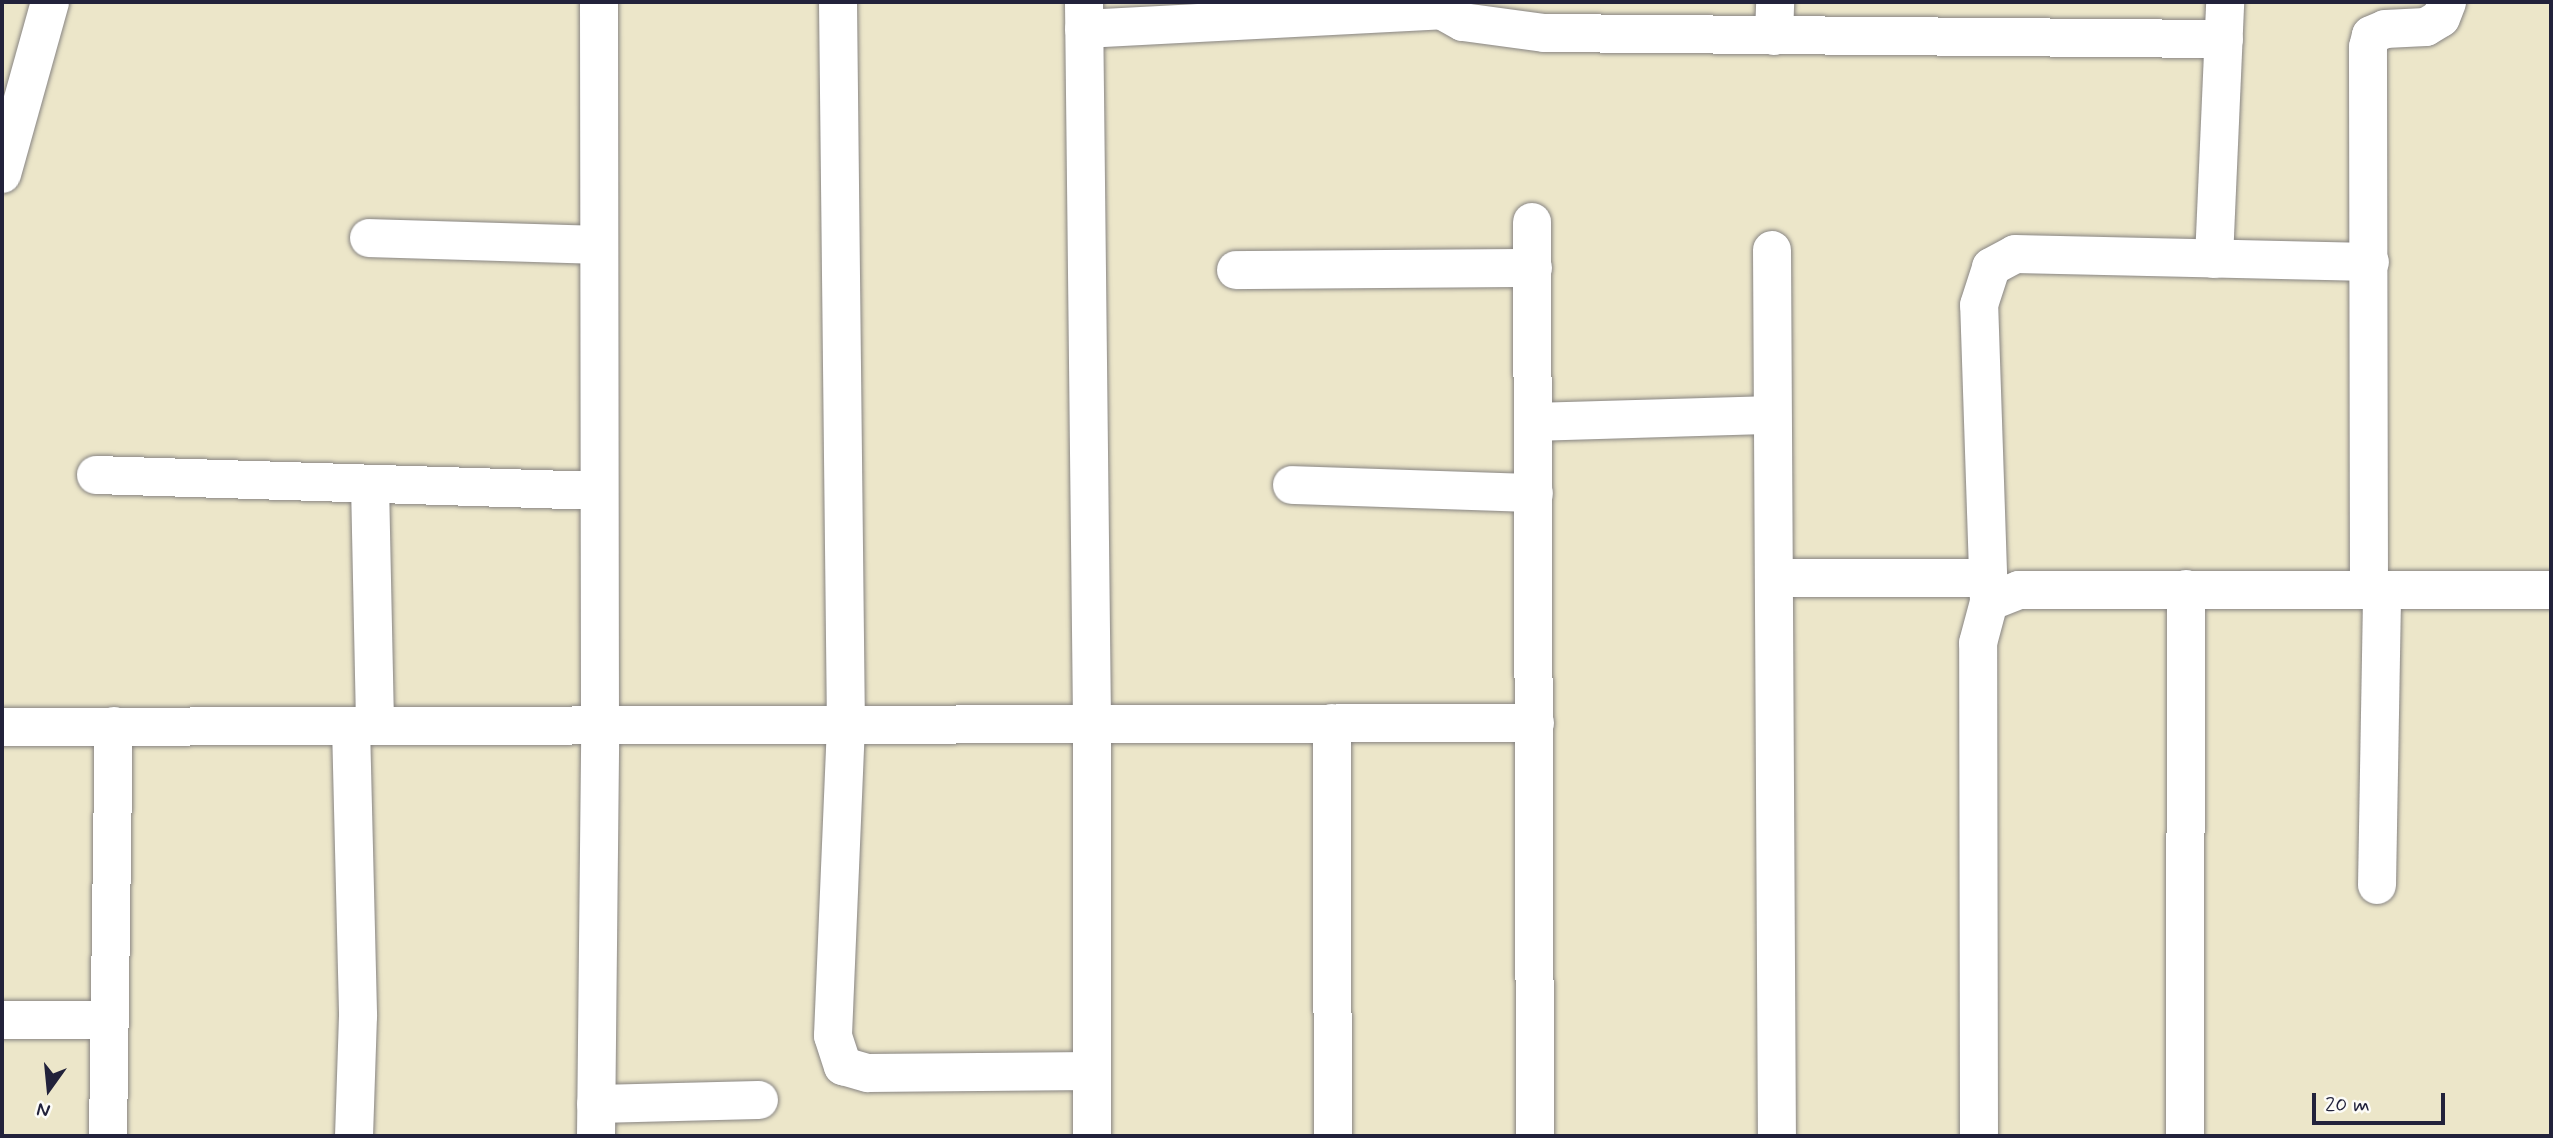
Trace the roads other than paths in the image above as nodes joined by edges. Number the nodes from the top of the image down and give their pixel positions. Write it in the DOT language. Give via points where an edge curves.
graph roads {
  1 [pos="50,2"];
  2 [pos="599,2"];
  3 [pos="838,2"];
  4 [pos="2225,2"];
  5 [pos="2447,2"];
  6 [pos="1439,6"];
  7 [pos="1084,15"];
  8 [pos="1774,19"];
  9 [pos="2224,39"];
  10 [pos="18,57"];
  11 [pos="2,174"];
  12 [pos="1532,222"];
  13 [pos="369,238"];
  14 [pos="599,246"];
  15 [pos="1772,250"];
  16 [pos="2214,259"];
  17 [pos="2370,262"];
  18 [pos="1533,268"];
  19 [pos="1236,270"];
  20 [pos="1772,415"];
  21 [pos="1534,422"];
  22 [pos="96,475"];
  23 [pos="370,484"];
  24 [pos="1292,485"];
  25 [pos="599,491"];
  26 [pos="1534,493"];
  27 [pos="1774,578"];
  28 [pos="2186,589"];
  29 [pos="1988,590"];
  30 [pos="2375,590"];
  31 [pos="2551,590"];
  32 [pos="1332,723"];
  33 [pos="1535,723"];
  34 [pos="1091,724"];
  35 [pos="600,725"];
  36 [pos="846,725"];
  37 [pos="114,726"];
  38 [pos="363,726"];
  39 [pos="2,727"];
  40 [pos="2377,885"];
  41 [pos="2,1020"];
  42 [pos="110,1020"];
  43 [pos="1092,1072"];
  44 [pos="759,1100"];
  45 [pos="596,1120"];
  46 [pos="108,1136"];
  47 [pos="354,1136"];
  48 [pos="1091,1136"];
  49 [pos="1333,1136"];
  50 [pos="1535,1136"];
  51 [pos="1777,1136"];
  52 [pos="1979,1136"];
  53 [pos="2185,1136"];
  1 -- 10 [label="street"];
  2 -- 14 [label="street"];
  3 -- 36 [label="street"];
  4 -- 9 [label="street"];
  5 -- 17 [label="street" via="2441,18 2426,27 2385,29 2371,35"];
  6 -- 7 [label="street"];
  6 -- 8 [label="street" via="1463,22 1544,33"];
  7 -- 34 [label="street"];
  8 -- 9 [label="street"];
  9 -- 16 [label="street"];
  10 -- 11 [label="street"];
  12 -- 18 [label="street"];
  13 -- 14 [label="street"];
  14 -- 25 [label="street"];
  15 -- 20 [label="street"];
  16 -- 17 [label="street"];
  16 -- 29 [label="street" via="2015,254 1991,267 1979,305"];
  17 -- 30 [label="street"];
  18 -- 19 [label="street"];
  18 -- 21 [label="street"];
  20 -- 21 [label="street"];
  20 -- 27 [label="street"];
  21 -- 26 [label="street"];
  22 -- 23 [label="street"];
  23 -- 25 [label="street"];
  23 -- 38 [label="street"];
  24 -- 26 [label="street"];
  25 -- 35 [label="street"];
  26 -- 33 [label="street"];
  27 -- 29 [label="street"];
  27 -- 51 [label="street"];
  28 -- 29 [label="street"];
  28 -- 30 [label="street"];
  28 -- 53 [label="street"];
  29 -- 52 [label="street" via="1978,643"];
  30 -- 31 [label="street"];
  30 -- 40 [label="street"];
  32 -- 33 [label="street"];
  32 -- 34 [label="street"];
  32 -- 49 [label="street"];
  33 -- 50 [label="street"];
  34 -- 36 [label="street"];
  34 -- 43 [label="street"];
  35 -- 36 [label="street"];
  35 -- 38 [label="street"];
  35 -- 45 [label="street"];
  36 -- 43 [label="street" via="833,1036 844,1066 868,1073"];
  37 -- 38 [label="street"];
  37 -- 39 [label="street"];
  37 -- 42 [label="street"];
  38 -- 47 [label="street"];
  41 -- 42 [label="street"];
  42 -- 46 [label="street"];
  43 -- 48 [label="street"];
  44 -- 45 [label="street"];
}
